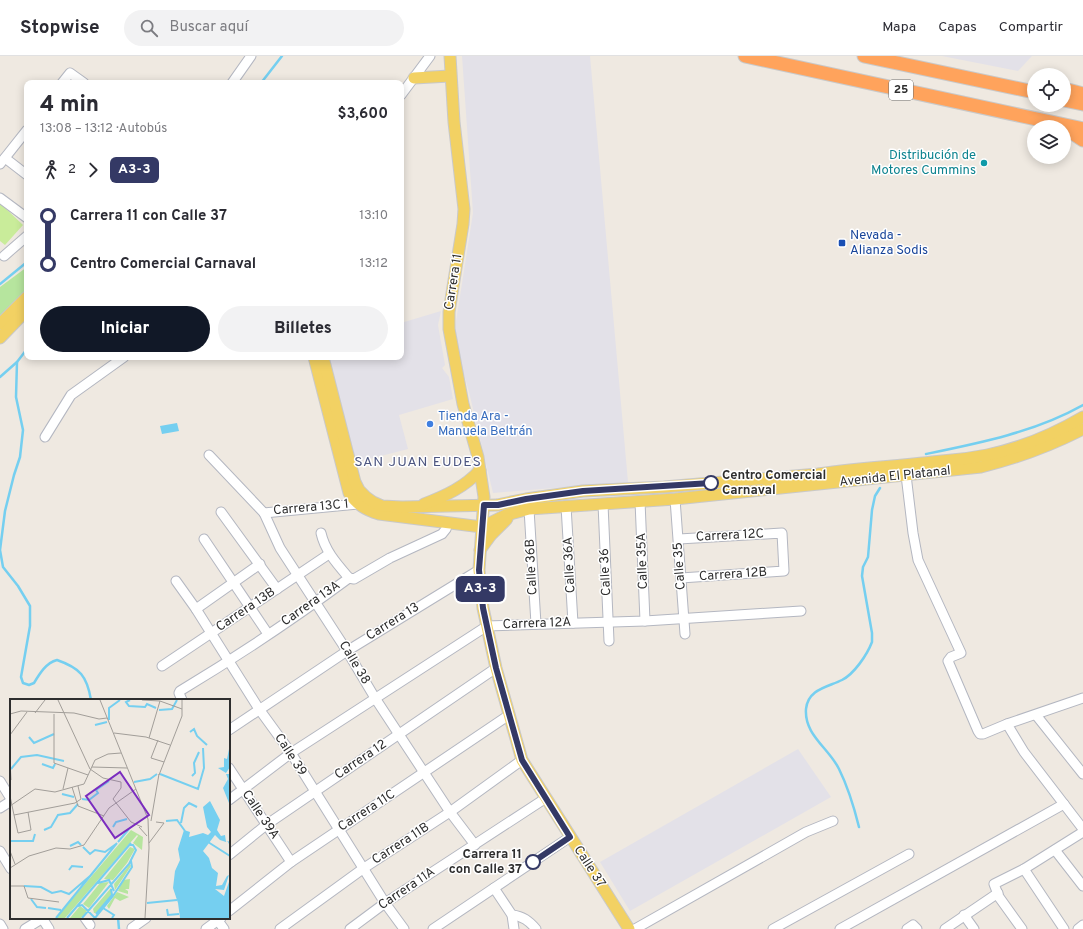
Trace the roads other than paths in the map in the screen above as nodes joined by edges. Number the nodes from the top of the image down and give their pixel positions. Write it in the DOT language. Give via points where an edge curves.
graph roads {
  1 [pos="252,56"];
  2 [pos="430,56"];
  3 [pos="450,56"];
  4 [pos="745,56"];
  5 [pos="864,56"];
  6 [pos="450,76"];
  7 [pos="414,78"];
  8 [pos="64,80"];
  9 [pos="80,80"];
  10 [pos="234,80"];
  11 [pos="1027,90"];
  12 [pos="404,91"];
  13 [pos="1071,91"];
  14 [pos="1083,94"];
  15 [pos="1071,101"];
  16 [pos="1083,104"];
  17 [pos="1035,120"];
  18 [pos="1071,127"];
  19 [pos="1083,129"];
  20 [pos="1071,132"];
  21 [pos="24,134"];
  22 [pos="1083,140"];
  23 [pos="0,148"];
  24 [pos="4,159"];
  25 [pos="24,173"];
  26 [pos="0,198"];
  27 [pos="24,216"];
  28 [pos="24,238"];
  29 [pos="3,255"];
  30 [pos="24,300"];
  31 [pos="24,313"];
  32 [pos="0,324"];
  33 [pos="0,338"];
  34 [pos="120,360"];
  35 [pos="315,360"];
  36 [pos="324,360"];
  37 [pos="1083,417"];
  38 [pos="1083,429"];
  39 [pos="45,437"];
  40 [pos="209,455"];
  41 [pos="480,470"];
  42 [pos="906,475"];
  43 [pos="815,478"];
  44 [pos="675,499"];
  45 [pos="640,501"];
  46 [pos="358,504"];
  47 [pos="603,504"];
  48 [pos="484,505"];
  49 [pos="566,506"];
  50 [pos="418,507"];
  51 [pos="529,509"];
  52 [pos="221,512"];
  53 [pos="264,512"];
  54 [pos="515,512"];
  55 [pos="448,523"];
  56 [pos="482,527"];
  57 [pos="321,533"];
  58 [pos="204,539"];
  59 [pos="679,539"];
  60 [pos="480,550"];
  61 [pos="329,554"];
  62 [pos="260,564"];
  63 [pos="479,570"];
  64 [pos="784,571"];
  65 [pos="298,574"];
  66 [pos="349,578"];
  67 [pos="681,578"];
  68 [pos="176,581"];
  69 [pos="234,583"];
  70 [pos="277,589"];
  71 [pos="316,603"];
  72 [pos="250,607"];
  73 [pos="196,609"];
  74 [pos="801,611"];
  75 [pos="683,619"];
  76 [pos="645,621"];
  77 [pos="573,623"];
  78 [pos="608,623"];
  79 [pos="536,624"];
  80 [pos="487,626"];
  81 [pos="211,634"];
  82 [pos="268,634"];
  83 [pos="685,634"];
  84 [pos="609,641"];
  85 [pos="347,651"];
  86 [pos="228,661"];
  87 [pos="162,666"];
  88 [pos="496,668"];
  89 [pos="180,698"];
  90 [pos="375,698"];
  91 [pos="1083,698"];
  92 [pos="259,709"];
  93 [pos="509,715"];
  94 [pos="1036,715"];
  95 [pos="1007,724"];
  96 [pos="230,729"];
  97 [pos="399,734"];
  98 [pos="290,753"];
  99 [pos="522,760"];
  100 [pos="230,770"];
  101 [pos="425,773"];
  102 [pos="1083,774"];
  103 [pos="0,781"];
  104 [pos="243,789"];
  105 [pos="314,792"];
  106 [pos="10,798"];
  107 [pos="546,798"];
  108 [pos="230,799"];
  109 [pos="10,801"];
  110 [pos="1064,804"];
  111 [pos="0,808"];
  112 [pos="450,812"];
  113 [pos="833,821"];
  114 [pos="266,825"];
  115 [pos="339,829"];
  116 [pos="1083,829"];
  117 [pos="1083,832"];
  118 [pos="570,837"];
  119 [pos="475,845"];
  120 [pos="1055,850"];
  121 [pos="0,851"];
  122 [pos="230,854"];
  123 [pos="910,854"];
  124 [pos="292,862"];
  125 [pos="10,867"];
  126 [pos="364,868"];
  127 [pos="1024,869"];
  128 [pos="1083,886"];
  129 [pos="494,888"];
  130 [pos="998,894"];
  131 [pos="385,903"];
  132 [pos="230,911"];
  133 [pos="512,915"];
  134 [pos="964,915"];
  135 [pos="40,919"];
  136 [pos="43,919"];
  137 [pos="145,919"];
  138 [pos="218,919"];
  139 [pos="0,924"];
  140 [pos="1083,926"];
  141 [pos="132,928"];
  142 [pos="3,929"];
  143 [pos="25,929"];
  144 [pos="49,929"];
  145 [pos="206,929"];
  146 [pos="224,929"];
  147 [pos="280,929"];
  148 [pos="350,929"];
  149 [pos="404,929"];
  150 [pos="433,929"];
  151 [pos="514,929"];
  152 [pos="536,929"];
  153 [pos="629,929"];
  154 [pos="636,929"];
  155 [pos="773,929"];
  156 [pos="840,929"];
  157 [pos="907,929"];
  158 [pos="917,929"];
  159 [pos="945,929"];
  160 [pos="974,929"];
  161 [pos="1022,929"];
  162 [pos="1064,929"];
  163 [pos="1078,929"];
  1 -- 10 [label="street"];
  2 -- 7 [label="street"];
  3 -- 6 [label="main road, Carrera 11"];
  4 -- 17 [label="highway, 25"];
  5 -- 11 [label="highway, 25"];
  6 -- 7 [label="main road"];
  6 -- 41 [label="main road, Carrera 11" via="464,209 448,329"];
  7 -- 12 [label="street"];
  8 -- 9 [label="street" via="70,72"];
  13 -- 14 [label="highway"];
  15 -- 16 [label="highway"];
  18 -- 19 [label="highway, 25"];
  20 -- 22 [label="highway"];
  21 -- 24 [label="street"];
  23 -- 24 [label="street"];
  24 -- 25 [label="street"];
  26 -- 27 [label="street"];
  28 -- 29 [label="street"];
  30 -- 32 [label="main road"];
  31 -- 33 [label="main road"];
  34 -- 39 [label="street" via="71,395"];
  35 -- 46 [label="main road" via="349,493"];
  36 -- 50 [label="main road, Avenida El Platanal" via="359,490 382,506"];
  37 -- 43 [label="main road, Avenida El Platanal" via="1040,439 989,455 842,470"];
  38 -- 42 [label="main road, Avenida El Platanal" via="1045,447 997,463"];
  40 -- 53 [label="street, Calle 38"];
  41 -- 48 [label="main road, Carrera 11"];
  41 -- 50 [label="main road" via="460,487"];
  42 -- 43 [label="main road, Avenida El Platanal"];
  42 -- 95 [label="street" via="912,533 918,560 961,653 948,661 980,734"];
  43 -- 44 [label="main road, Avenida El Platanal"];
  43 -- 48 [label="main road, Avenida El Platanal" via="583,491"];
  44 -- 45 [label="main road, Avenida El Platanal"];
  44 -- 59 [label="street, Calle 35"];
  45 -- 47 [label="main road, Avenida El Platanal"];
  45 -- 76 [label="street, Calle 35A"];
  46 -- 53 [label="street, Carrera 13C 1"];
  46 -- 55 [label="main road" via="379,514"];
  47 -- 49 [label="main road, Avenida El Platanal"];
  47 -- 78 [label="street, Calle 36"];
  48 -- 50 [label="main road, Avenida El Platanal"];
  48 -- 56 [label="main road, Calle 37"];
  49 -- 51 [label="main road, Avenida El Platanal"];
  49 -- 77 [label="street, Calle 36A"];
  51 -- 54 [label="main road, Avenida El Platanal"];
  51 -- 79 [label="street, Calle 36B"];
  52 -- 62 [label="street"];
  53 -- 65 [label="street, Calle 38" via="280,548"];
  54 -- 56 [label="main road, Avenida El Platanal"];
  54 -- 60 [label="main road" via="496,528"];
  55 -- 56 [label="main road"];
  55 -- 66 [label="street, Carrera 13A" via="442,534 390,558 354,579"];
  56 -- 60 [label="main road, Calle 37"];
  57 -- 61 [label="street"];
  58 -- 69 [label="street"];
  59 -- 64 [label="street, Carrera 12C" via="782,533"];
  59 -- 67 [label="street, Calle 35"];
  60 -- 63 [label="main road, Calle 37"];
  61 -- 65 [label="street, Carrera 13B"];
  61 -- 66 [label="street"];
  62 -- 69 [label="street"];
  62 -- 70 [label="street"];
  63 -- 80 [label="main road, Calle 37"];
  63 -- 85 [label="street, Carrera 13"];
  64 -- 67 [label="street, Carrera 12B"];
  65 -- 70 [label="street, Carrera 13B"];
  65 -- 71 [label="street, Calle 38"];
  66 -- 71 [label="street, Carrera 13A"];
  67 -- 75 [label="street, Calle 35"];
  68 -- 73 [label="street, Calle 39"];
  69 -- 72 [label="street"];
  69 -- 73 [label="street"];
  70 -- 72 [label="street, Carrera 13B"];
  71 -- 82 [label="street, Carrera 13A"];
  71 -- 85 [label="street, Calle 38"];
  72 -- 81 [label="street, Carrera 13B"];
  72 -- 82 [label="street"];
  73 -- 81 [label="street, Calle 39"];
  74 -- 75 [label="street, Carrera 12A"];
  75 -- 76 [label="street, Carrera 12A"];
  75 -- 83 [label="street, Calle 35"];
  76 -- 78 [label="street, Carrera 12A"];
  77 -- 78 [label="street, Carrera 12A"];
  77 -- 79 [label="street, Carrera 12A"];
  78 -- 84 [label="street, Calle 36"];
  79 -- 80 [label="street, Carrera 12A"];
  80 -- 88 [label="main road, Calle 37"];
  80 -- 90 [label="street, Carrera 12A"];
  81 -- 86 [label="street, Calle 39"];
  81 -- 87 [label="street, Carrera 13B"];
  82 -- 86 [label="street, Carrera 13A"];
  85 -- 90 [label="street, Calle 38"];
  85 -- 92 [label="street, Carrera 13"];
  86 -- 89 [label="street, Carrera 13A" via="180,691"];
  86 -- 92 [label="street, Calle 39"];
  88 -- 93 [label="main road, Calle 37"];
  88 -- 97 [label="street, Carrera 12"];
  90 -- 97 [label="street, Calle 38"];
  90 -- 98 [label="street, Carrera 12A"];
  91 -- 94 [label="street"];
  92 -- 96 [label="street, Carrera 13"];
  92 -- 98 [label="street, Calle 39"];
  93 -- 99 [label="main road, Calle 37"];
  93 -- 101 [label="street, Carrera 11C"];
  94 -- 95 [label="street"];
  94 -- 102 [label="street"];
  95 -- 110 [label="street" via="1024,752"];
  97 -- 101 [label="street, Calle 38"];
  97 -- 105 [label="street, Carrera 12"];
  98 -- 104 [label="street, Carrera 12A"];
  98 -- 105 [label="street, Calle 39"];
  99 -- 107 [label="main road, Calle 37"];
  99 -- 112 [label="street, Carrera 11B"];
  100 -- 104 [label="street, Calle 39A"];
  101 -- 112 [label="street, Calle 38"];
  101 -- 115 [label="street, Carrera 11C"];
  103 -- 106 [label="street"];
  104 -- 108 [label="street, Carrera 12A"];
  104 -- 114 [label="street, Calle 39A"];
  105 -- 114 [label="street, Carrera 12"];
  105 -- 115 [label="street, Calle 39"];
  107 -- 118 [label="main road, Calle 37"];
  107 -- 119 [label="street, Carrera 11A"];
  109 -- 111 [label="street"];
  110 -- 116 [label="street"];
  110 -- 156 [label="street"];
  112 -- 119 [label="street, Calle 38"];
  112 -- 126 [label="street, Carrera 11B"];
  113 -- 154 [label="street" via="806,832"];
  114 -- 122 [label="street, Carrera 12"];
  114 -- 124 [label="street, Calle 39A"];
  115 -- 124 [label="street, Carrera 11C"];
  115 -- 126 [label="street, Calle 39"];
  117 -- 120 [label="street"];
  118 -- 129 [label="street"];
  118 -- 153 [label="main road, Calle 37"];
  119 -- 131 [label="street, Carrera 11A"];
  120 -- 127 [label="street"];
  120 -- 128 [label="street"];
  121 -- 125 [label="street"];
  123 -- 155 [label="street"];
  124 -- 132 [label="street, Carrera 11C"];
  126 -- 131 [label="street, Calle 39"];
  126 -- 147 [label="street, Carrera 11B"];
  127 -- 130 [label="street" via="994,884"];
  127 -- 162 [label="street"];
  129 -- 133 [label="street"];
  129 -- 150 [label="street"];
  130 -- 134 [label="street"];
  130 -- 161 [label="street"];
  131 -- 148 [label="street, Carrera 11A"];
  131 -- 149 [label="street, Calle 39"];
  133 -- 151 [label="street"];
  133 -- 152 [label="street" via="525,918"];
  134 -- 159 [label="street"];
  134 -- 160 [label="street"];
  135 -- 143 [label="street"];
  136 -- 144 [label="street"];
  137 -- 141 [label="street"];
  138 -- 145 [label="street"];
  138 -- 146 [label="street"];
  139 -- 142 [label="street"];
  140 -- 163 [label="street"];
  157 -- 158 [label="street" via="914,925"];
}
